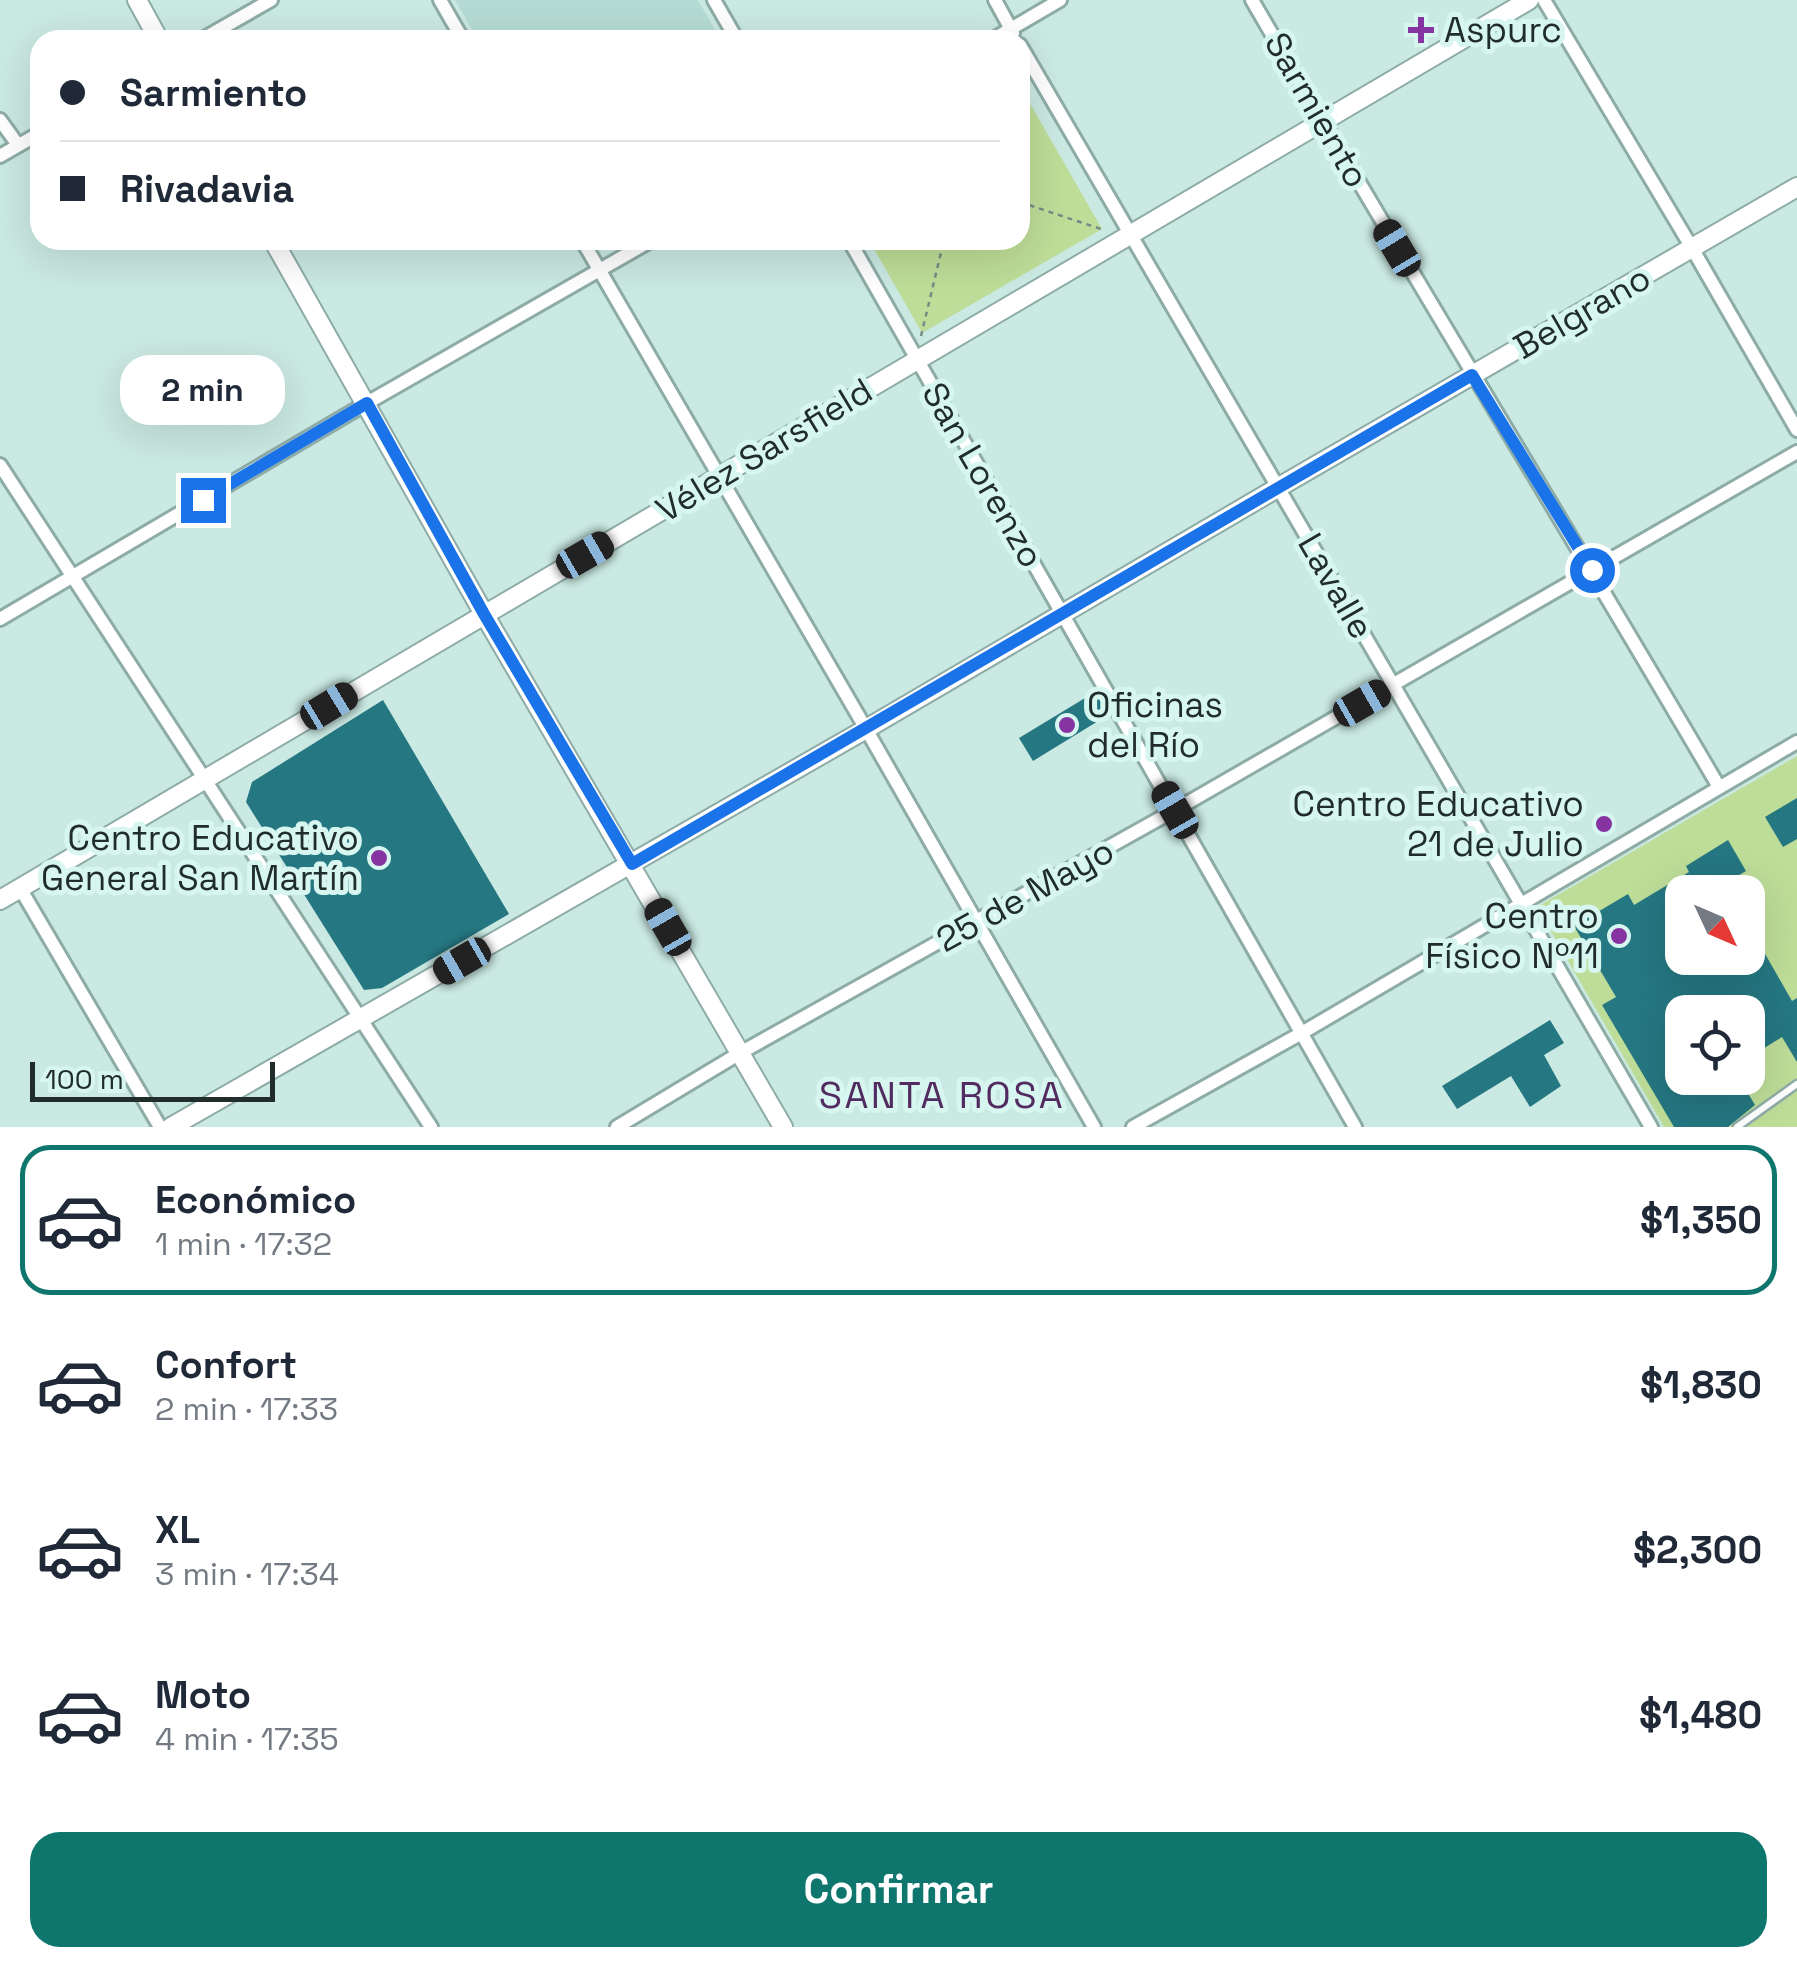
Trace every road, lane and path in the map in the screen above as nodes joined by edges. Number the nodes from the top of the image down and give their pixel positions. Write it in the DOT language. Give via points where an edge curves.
graph roads {
  1 [pos="137,0"];
  2 [pos="271,0"];
  3 [pos="440,0"];
  4 [pos="714,0"];
  5 [pos="994,0"];
  6 [pos="1060,0"];
  7 [pos="1252,0"];
  8 [pos="1529,0"];
  9 [pos="1544,0"];
  10 [pos="154,30"];
  11 [pos="218,30"];
  12 [pos="457,30"];
  13 [pos="730,30"];
  14 [pos="1011,30"];
  15 [pos="1025,30"];
  16 [pos="1030,62"];
  17 [pos="0,120"];
  18 [pos="1322,121"];
  19 [pos="30,138"];
  20 [pos="18,145"];
  21 [pos="0,156"];
  22 [pos="1797,186"];
  23 [pos="1030,205"];
  24 [pos="1130,235"];
  25 [pos="1692,248"];
  26 [pos="280,250"];
  27 [pos="588,250"];
  28 [pos="635,250"];
  29 [pos="855,250"];
  30 [pos="942,250"];
  31 [pos="600,270"];
  32 [pos="917,359"];
  33 [pos="1472,375"];
  34 [pos="367,403"];
  35 [pos="1797,430"];
  36 [pos="1797,452"];
  37 [pos="0,464"];
  38 [pos="719,477"];
  39 [pos="1278,486"];
  40 [pos="1592,570"];
  41 [pos="72,576"];
  42 [pos="484,614"];
  43 [pos="1062,614"];
  44 [pos="0,619"];
  45 [pos="1392,685"];
  46 [pos="866,729"];
  47 [pos="1797,742"];
  48 [pos="205,780"];
  49 [pos="1719,787"];
  50 [pos="1175,810"];
  51 [pos="632,864"];
  52 [pos="20,888"];
  53 [pos="0,900"];
  54 [pos="1521,904"];
  55 [pos="976,923"];
  56 [pos="360,1019"];
  57 [pos="1300,1034"];
  58 [pos="740,1053"];
  59 [pos="1797,1084"];
  60 [pos="160,1127"];
  61 [pos="171,1127"];
  62 [pos="431,1127"];
  63 [pos="617,1127"];
  64 [pos="783,1127"];
  65 [pos="1094,1127"];
  66 [pos="1133,1127"];
  67 [pos="1354,1127"];
  68 [pos="1651,1127"];
  69 [pos="1737,1127"];
  1 -- 10 [label="main road"];
  2 -- 11 [label="street"];
  3 -- 12 [label="street"];
  4 -- 13 [label="street"];
  5 -- 14 [label="street, Lavalle"];
  6 -- 15 [label="street"];
  7 -- 18 [label="street, Sarmiento"];
  8 -- 18 [label="main road, Vélez Sarsfield"];
  9 -- 25 [label="street"];
  16 -- 24 [label="street, Lavalle"];
  17 -- 20 [label="street"];
  18 -- 24 [label="main road, Vélez Sarsfield"];
  18 -- 33 [label="street, Sarmiento"];
  19 -- 20 [label="street"];
  20 -- 21 [label="street"];
  22 -- 25 [label="main road, Belgrano"];
  23 -- 24 [label="path"];
  24 -- 32 [label="main road, Vélez Sarsfield"];
  24 -- 39 [label="street, Lavalle"];
  25 -- 33 [label="main road, Belgrano"];
  25 -- 35 [label="street"];
  26 -- 34 [label="main road"];
  27 -- 31 [label="street"];
  28 -- 31 [label="street"];
  29 -- 32 [label="street, San Lorenzo"];
  30 -- 32 [label="path"];
  31 -- 34 [label="street"];
  31 -- 38 [label="street"];
  32 -- 38 [label="main road, Vélez Sarsfield"];
  32 -- 43 [label="street, San Lorenzo"];
  33 -- 39 [label="main road, Belgrano"];
  33 -- 40 [label="street, Sarmiento"];
  34 -- 41 [label="street"];
  34 -- 42 [label="main road"];
  36 -- 40 [label="street, 25 de Mayo"];
  37 -- 41 [label="street"];
  38 -- 42 [label="main road, Vélez Sarsfield"];
  38 -- 46 [label="street"];
  39 -- 43 [label="main road, Belgrano"];
  39 -- 45 [label="street, Lavalle"];
  40 -- 45 [label="street, 25 de Mayo"];
  40 -- 49 [label="street, Sarmiento"];
  41 -- 44 [label="street"];
  41 -- 48 [label="street"];
  42 -- 48 [label="main road, Vélez Sarsfield"];
  42 -- 51 [label="main road"];
  43 -- 46 [label="main road, Belgrano"];
  43 -- 50 [label="street, San Lorenzo"];
  45 -- 50 [label="street, 25 de Mayo"];
  45 -- 54 [label="street, Lavalle"];
  46 -- 51 [label="main road, Belgrano"];
  46 -- 55 [label="street"];
  47 -- 49 [label="street"];
  48 -- 52 [label="main road, Vélez Sarsfield"];
  48 -- 56 [label="street"];
  49 -- 54 [label="street"];
  50 -- 55 [label="street, 25 de Mayo"];
  50 -- 57 [label="street, San Lorenzo"];
  51 -- 56 [label="main road, Belgrano"];
  51 -- 58 [label="main road"];
  52 -- 53 [label="main road, Vélez Sarsfield"];
  52 -- 60 [label="street"];
  54 -- 57 [label="street"];
  54 -- 68 [label="street, Lavalle"];
  55 -- 58 [label="street, 25 de Mayo"];
  55 -- 65 [label="street"];
  56 -- 61 [label="main road, Belgrano"];
  56 -- 62 [label="street"];
  57 -- 66 [label="street"];
  57 -- 67 [label="street, San Lorenzo"];
  58 -- 63 [label="street, 25 de Mayo"];
  58 -- 64 [label="main road"];
  59 -- 69 [label="lane"];
}
